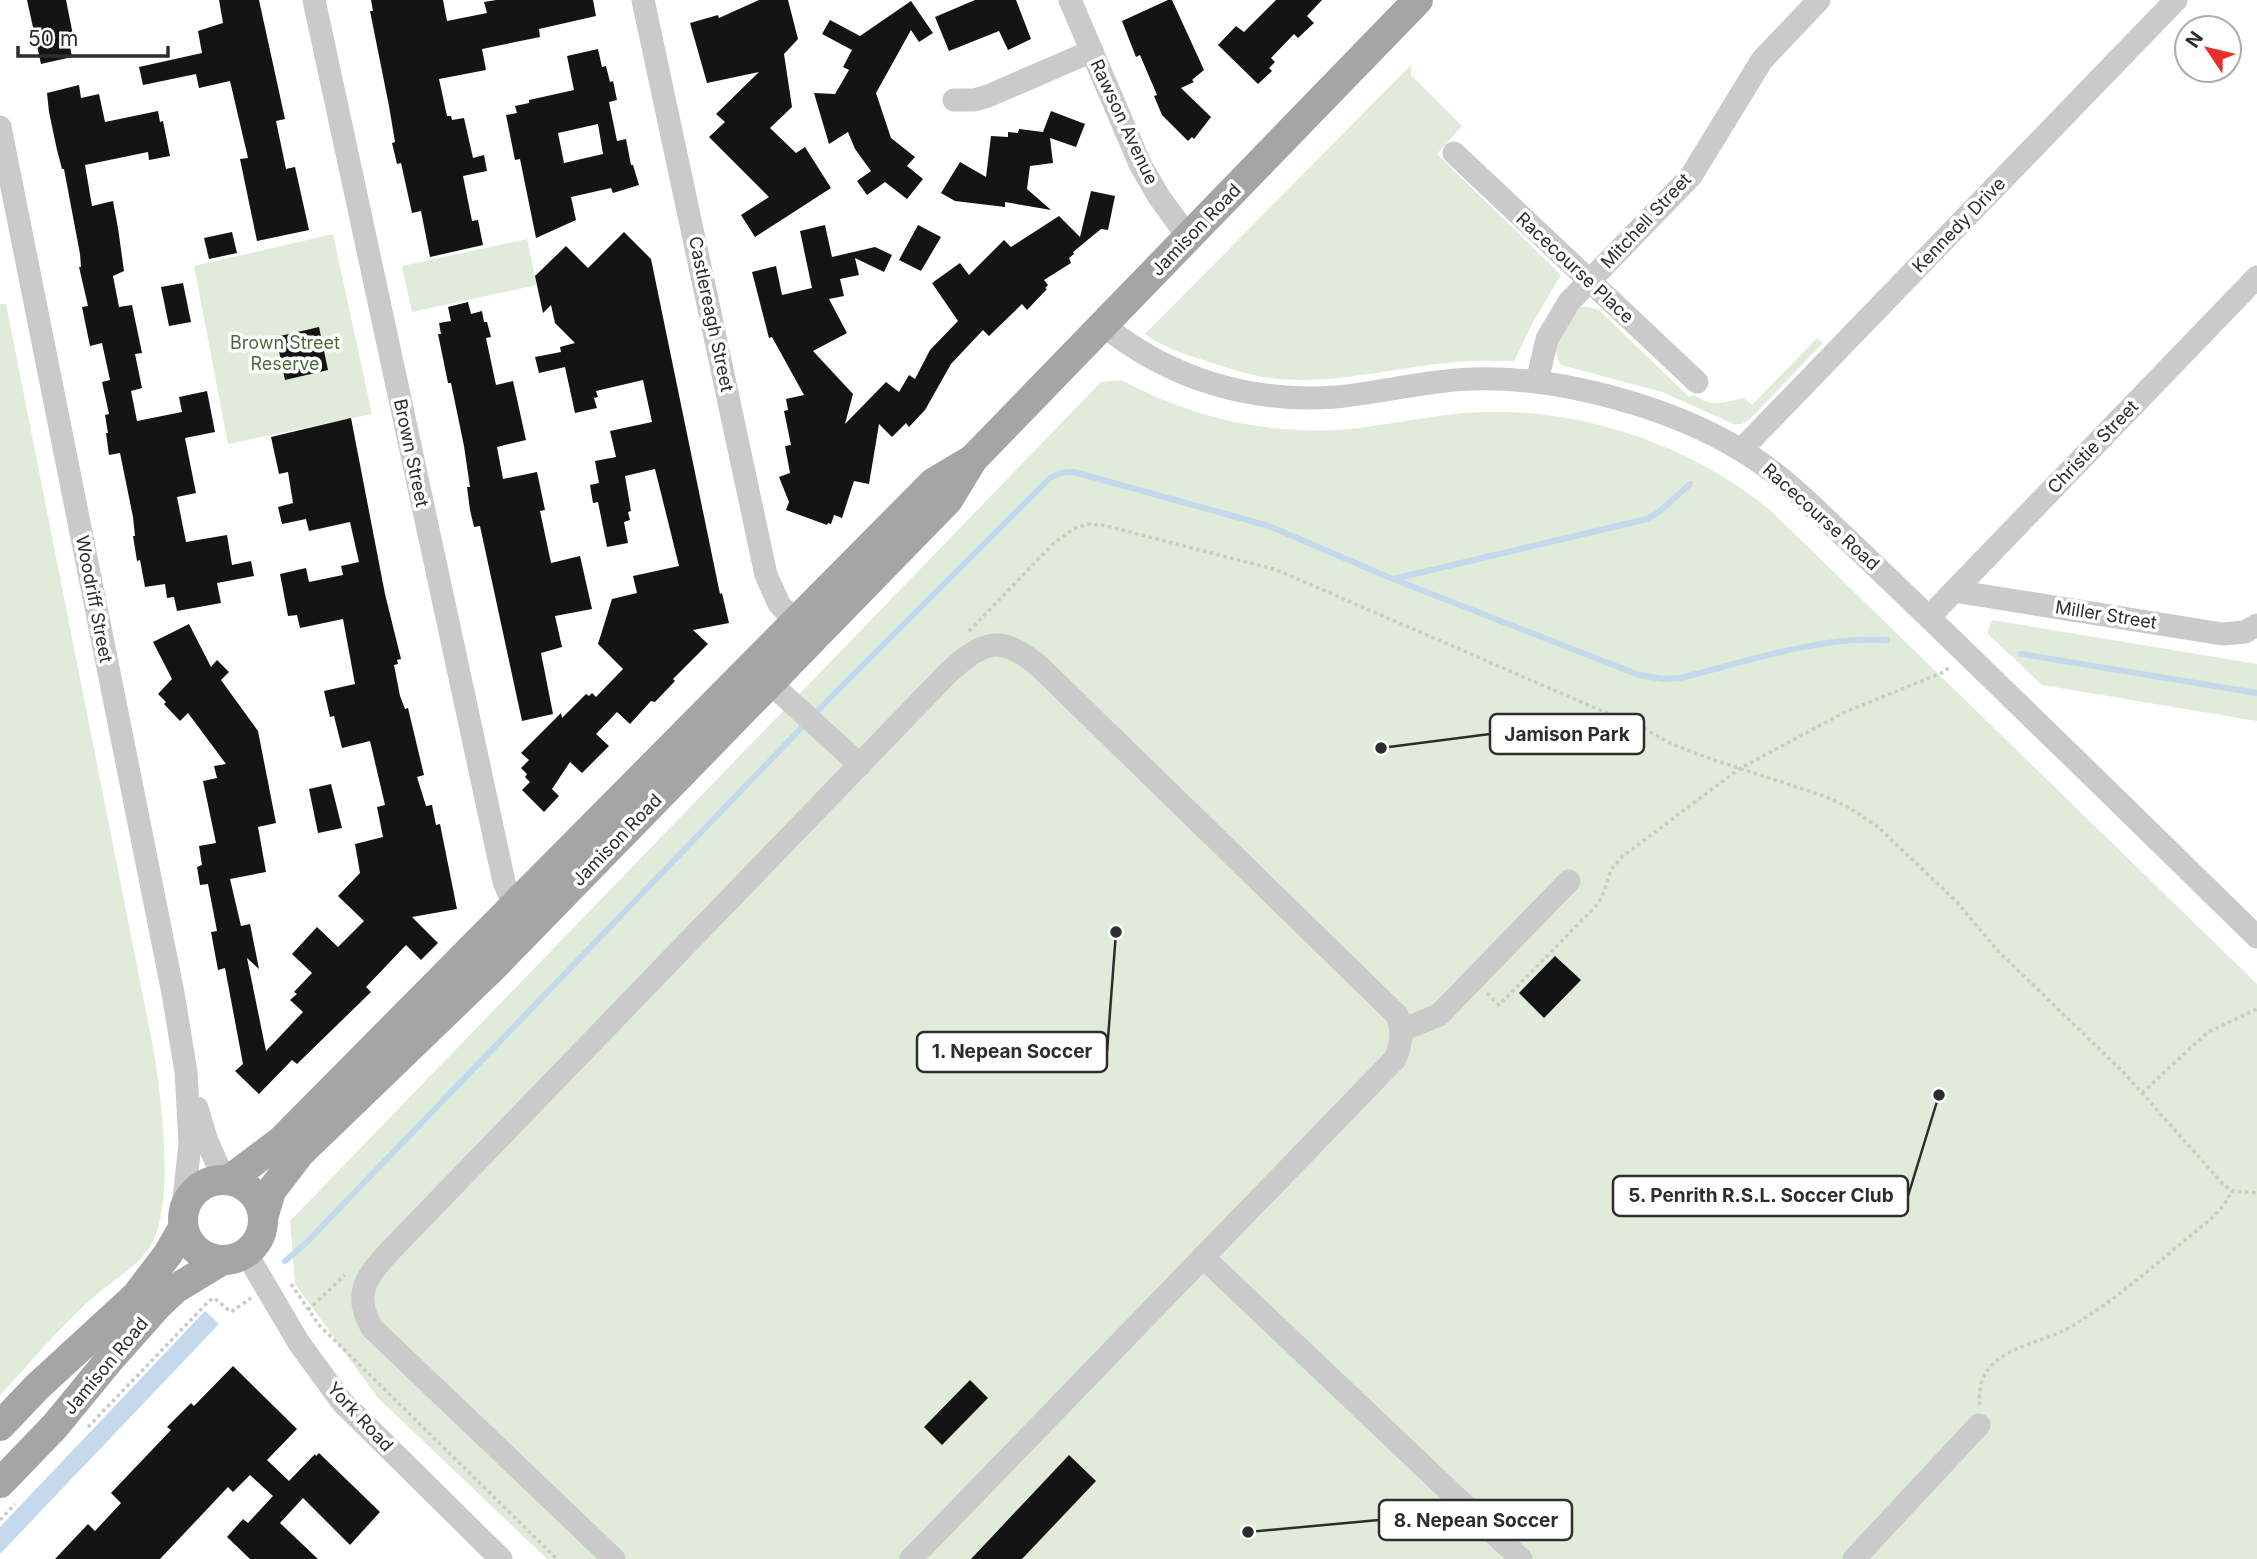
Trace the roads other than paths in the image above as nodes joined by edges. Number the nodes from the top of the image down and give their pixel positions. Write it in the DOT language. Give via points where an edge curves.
graph roads {
  1 [pos="314,0"];
  2 [pos="642,0"];
  3 [pos="1070,0"];
  4 [pos="1418,0"];
  5 [pos="1819,0"];
  6 [pos="2176,0"];
  7 [pos="1092,51"];
  8 [pos="954,100"];
  9 [pos="0,127"];
  10 [pos="1454,153"];
  11 [pos="1189,238"];
  12 [pos="2257,278"];
  13 [pos="1589,281"];
  14 [pos="1103,325"];
  15 [pos="1537,382"];
  16 [pos="1697,382"];
  17 [pos="1741,450"];
  18 [pos="973,459"];
  19 [pos="1954,591"];
  20 [pos="1929,617"];
  21 [pos="794,621"];
  22 [pos="2257,625"];
  23 [pos="770,683"];
  24 [pos="860,765"];
  25 [pos="1569,881"];
  26 [pos="514,905"];
  27 [pos="2257,937"];
  28 [pos="1402,1030"];
  29 [pos="186,1072"];
  30 [pos="227,1180"];
  31 [pos="263,1218"];
  32 [pos="183,1219"];
  33 [pos="234,1257"];
  34 [pos="1203,1257"];
  35 [pos="1979,1425"];
  36 [pos="0,1426"];
  37 [pos="0,1483"];
  38 [pos="501,1559"];
  39 [pos="614,1559"];
  40 [pos="911,1559"];
  41 [pos="1521,1559"];
  42 [pos="1854,1559"];
  1 -- 26 [label="street, Brown Street" via="504,882"];
  2 -- 21 [label="street, Castlereagh Street" via="766,575 779,604"];
  3 -- 7 [label="street, Rawson Avenue"];
  4 -- 11 [label="main road, Jamison Road"];
  5 -- 13 [label="street, Mitchell Street" via="1762,60 1690,176"];
  6 -- 17 [label="street, Kennedy Drive"];
  7 -- 8 [label="street" via="988,96"];
  7 -- 11 [label="street, Rawson Avenue" via="1140,164"];
  9 -- 29 [label="street, Woodriff Street"];
  10 -- 13 [label="street, Racecourse Place"];
  11 -- 14 [label="main road, Jamison Road"];
  12 -- 19 [label="street, Christie Street"];
  13 -- 15 [label="street, Mitchell Street" via="1553,326"];
  13 -- 16 [label="street, Racecourse Place"];
  14 -- 15 [label="street, Racecourse Road" via="1164,366 1273,397 1336,397 1449,380"];
  14 -- 18 [label="main road, Jamison Road"];
  15 -- 17 [label="street, Racecourse Road" via="1636,404 1689,423"];
  17 -- 20 [label="street, Racecourse Road" via="1780,477"];
  18 -- 21 [label="main road, Jamison Road" via="933,483"];
  18 -- 23 [label="main road, Jamison Road" via="948,500"];
  19 -- 20 [label="street, Christie Street"];
  19 -- 22 [label="street, Miller Street" via="2222,634 2245,632"];
  20 -- 27 [label="street, Racecourse Road"];
  21 -- 26 [label="main road, Jamison Road"];
  23 -- 24 [label="street"];
  23 -- 31 [label="main road, Jamison Road" via="492,968 300,1153 271,1192"];
  24 -- 28 [label="street" via="966,657 996,645 1023,652 1397,1015"];
  24 -- 39 [label="street" via="388,1252 363,1287 362,1308 372,1328"];
  25 -- 28 [label="street" via="1438,1015"];
  26 -- 30 [label="main road, Jamison Road" via="281,1141"];
  28 -- 34 [label="street" via="1395,1059"];
  29 -- 30 [label="street, Woodriff Street" via="207,1141"];
  29 -- 32 [label="street, Woodriff Street" via="190,1143"];
  30 -- 31 [label="main road" via="254,1194"];
  30 -- 32 [label="main road" via="200,1186 190,1196"];
  31 -- 33 [label="main road" via="256,1243"];
  32 -- 33 [label="main road" via="185,1236 193,1248 204,1256"];
  32 -- 36 [label="main road, Jamison Road" via="163,1262 136,1296"];
  33 -- 37 [label="main road, Jamison Road" via="175,1289"];
  33 -- 38 [label="street, York Road" via="342,1402"];
  34 -- 40 [label="street"];
  34 -- 41 [label="street"];
  35 -- 42 [label="street"];
}
